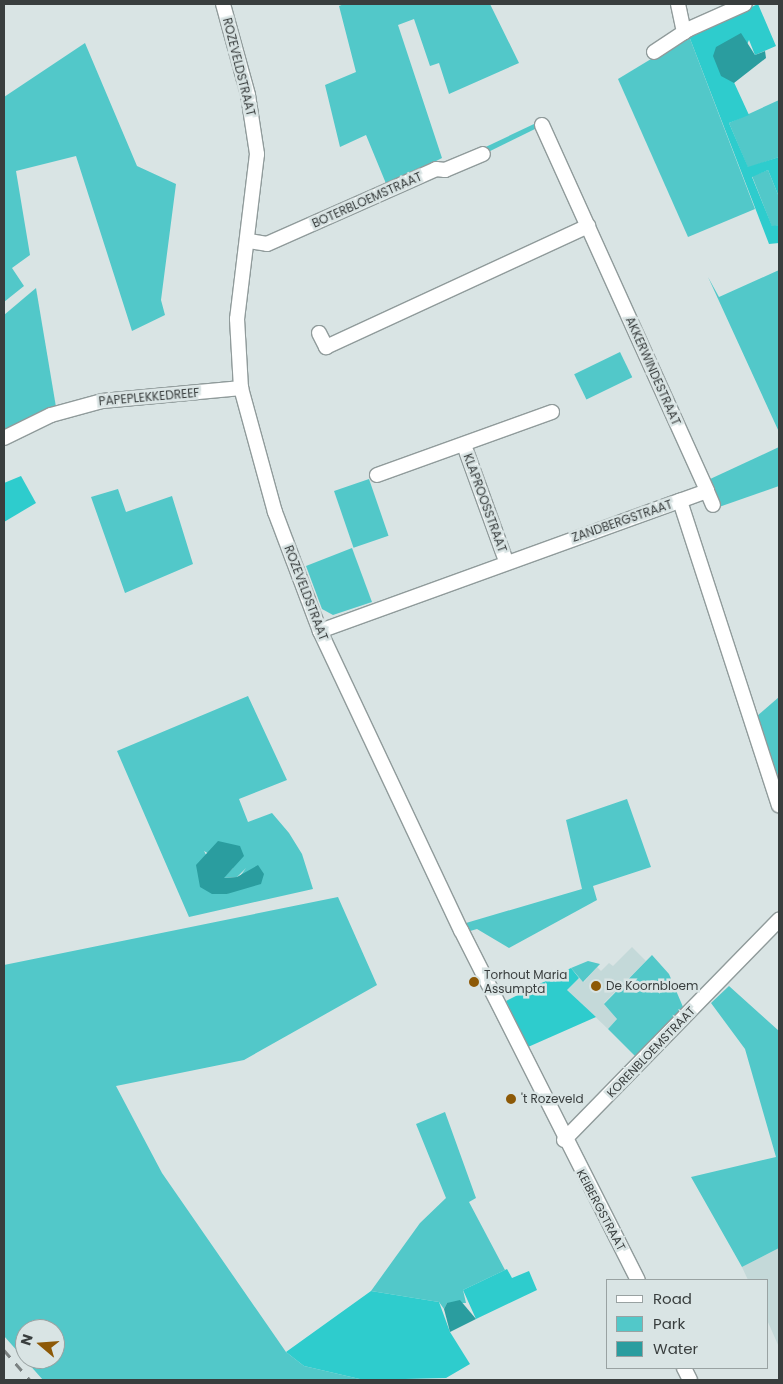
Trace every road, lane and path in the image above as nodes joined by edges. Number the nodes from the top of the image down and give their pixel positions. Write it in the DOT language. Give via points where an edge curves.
graph roads {
  1 [pos="223,4"];
  2 [pos="678,4"];
  3 [pos="745,4"];
  4 [pos="684,32"];
  5 [pos="654,52"];
  6 [pos="542,125"];
  7 [pos="483,154"];
  8 [pos="588,226"];
  9 [pos="249,241"];
  10 [pos="319,333"];
  11 [pos="241,388"];
  12 [pos="552,412"];
  13 [pos="4,438"];
  14 [pos="464,445"];
  15 [pos="377,475"];
  16 [pos="707,491"];
  17 [pos="680,500"];
  18 [pos="713,505"];
  19 [pos="506,561"];
  20 [pos="320,631"];
  21 [pos="779,805"];
  22 [pos="779,920"];
  23 [pos="564,1140"];
  24 [pos="637,1279"];
  1 -- 9 [label="street, ROZEVELDSTRAAT" via="255,134 257,173"];
  2 -- 4 [label="street"];
  3 -- 4 [label="street"];
  4 -- 5 [label="street"];
  6 -- 8 [label="street, AKKERWINDESTRAAT"];
  7 -- 9 [label="street, BOTERBLOEMSTRAAT" via="445,170 436,169 267,244"];
  8 -- 10 [label="street" via="326,347"];
  8 -- 16 [label="street, AKKERWINDESTRAAT"];
  9 -- 11 [label="street, ROZEVELDSTRAAT" via="237,319"];
  11 -- 13 [label="street, PAPEPLEKKEDREEF" via="102,400 51,416"];
  11 -- 20 [label="street, ROZEVELDSTRAAT" via="275,512"];
  12 -- 14 [label="street, KLAPROOSSTRAAT"];
  14 -- 15 [label="street, KLAPROOSSTRAAT"];
  14 -- 19 [label="street, KLAPROOSSTRAAT"];
  16 -- 17 [label="street"];
  16 -- 18 [label="street"];
  17 -- 19 [label="street, ZANDBERGSTRAAT"];
  17 -- 21 [label="street, ZANDBERGSTRAAT"];
  19 -- 20 [label="street, ZANDBERGSTRAAT"];
  20 -- 23 [label="street, ROZEVELDSTRAAT"];
  22 -- 23 [label="street, KORENBLOEMSTRAAT"];
  23 -- 24 [label="street, KEIBERGSTRAAT"];
}
